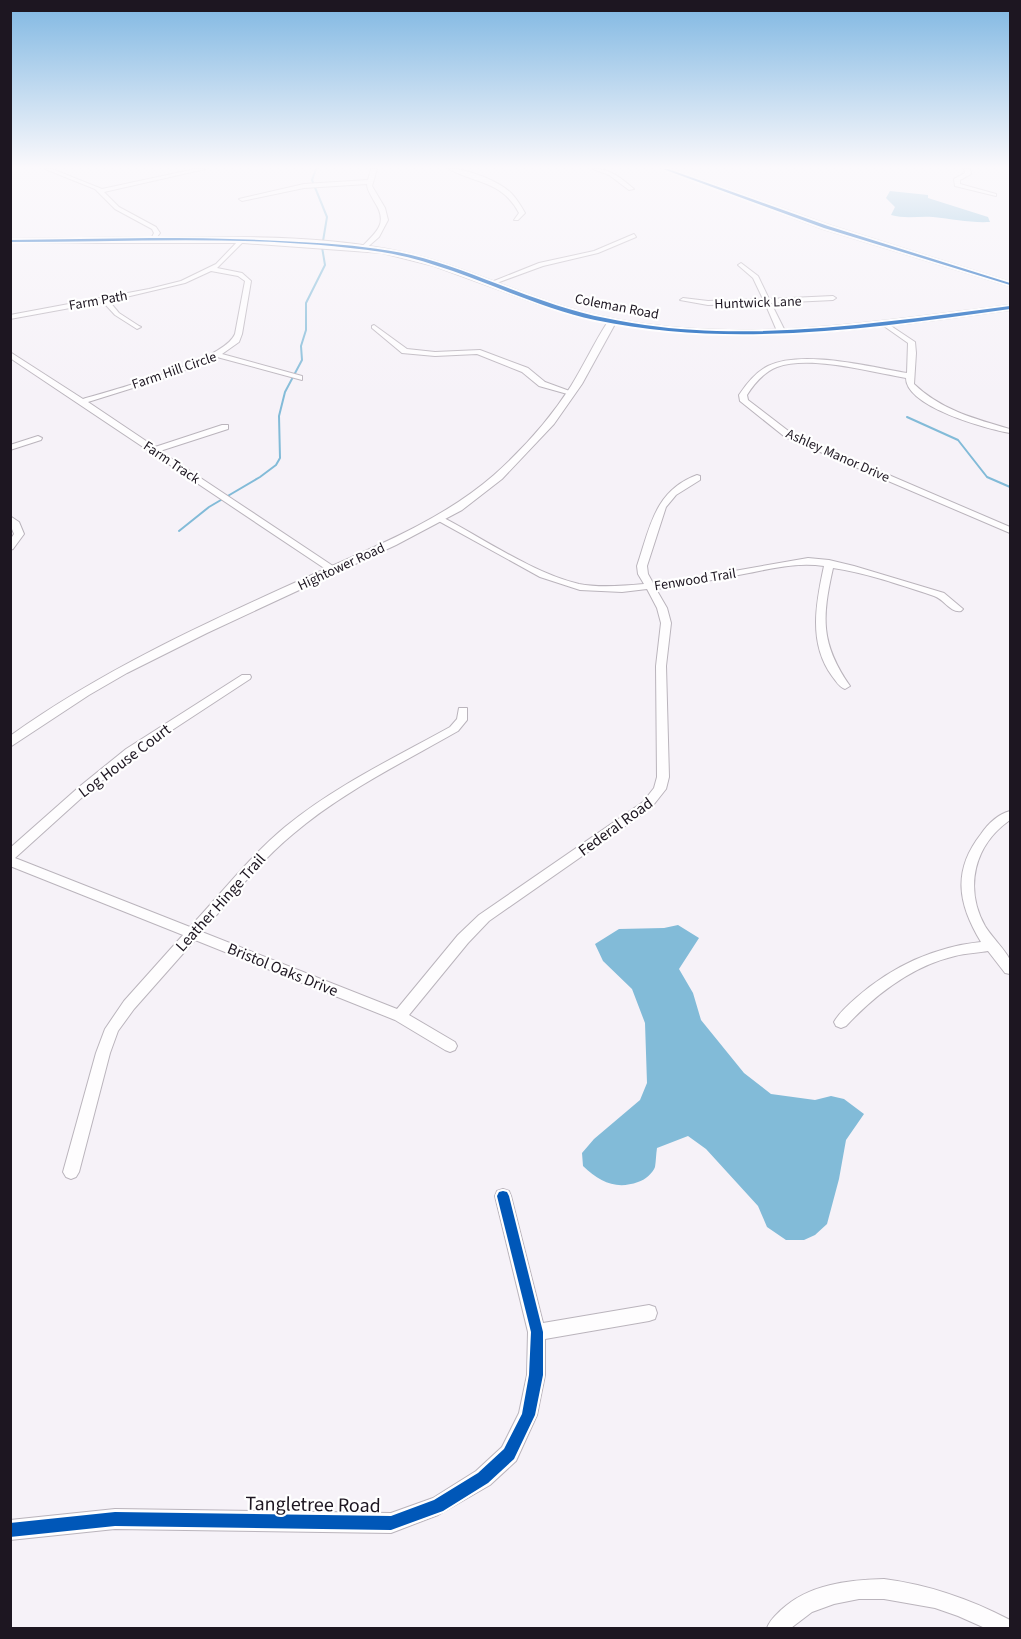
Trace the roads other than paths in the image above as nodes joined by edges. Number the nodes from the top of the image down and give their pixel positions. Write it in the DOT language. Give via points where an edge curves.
graph roads {
  1 [pos="236,245"];
  2 [pos="316,245"];
  3 [pos="366,245"];
  4 [pos="611,245"];
  5 [pos="886,245"];
  6 [pos="363,249"];
  7 [pos="741,266"];
  8 [pos="211,270"];
  9 [pos="492,283"];
  10 [pos="1011,284"];
  11 [pos="833,298"];
  12 [pos="104,299"];
  13 [pos="683,300"];
  14 [pos="768,302"];
  15 [pos="1011,308"];
  16 [pos="10,317"];
  17 [pos="613,321"];
  18 [pos="883,322"];
  19 [pos="137,327"];
  20 [pos="374,327"];
  21 [pos="781,331"];
  22 [pos="10,354"];
  23 [pos="218,356"];
  24 [pos="909,376"];
  25 [pos="299,378"];
  26 [pos="571,393"];
  27 [pos="81,402"];
  28 [pos="225,427"];
  29 [pos="1011,431"];
  30 [pos="39,438"];
  31 [pos="10,448"];
  32 [pos="154,450"];
  33 [pos="697,478"];
  34 [pos="10,519"];
  35 [pos="439,519"];
  36 [pos="1011,530"];
  37 [pos="10,547"];
  38 [pos="829,563"];
  39 [pos="333,570"];
  40 [pos="650,586"];
  41 [pos="958,609"];
  42 [pos="246,677"];
  43 [pos="845,686"];
  44 [pos="463,710"];
  45 [pos="10,743"];
  46 [pos="1011,814"];
  47 [pos="10,855"];
  48 [pos="10,861"];
  49 [pos="193,933"];
  50 [pos="989,946"];
  51 [pos="1011,969"];
  52 [pos="400,1016"];
  53 [pos="841,1022"];
  54 [pos="450,1046"];
  55 [pos="71,1172"];
  56 [pos="503,1196"];
  57 [pos="649,1313"];
  58 [pos="537,1332"];
  59 [pos="10,1530"];
  60 [pos="777,1629"];
  61 [pos="1005,1629"];
  1 -- 8 [label="street, Farm Path"];
  2 -- 6 [label="street, Coleman Road"];
  3 -- 6 [label="street"];
  4 -- 9 [label="street" via="541,264"];
  5 -- 10 [label="street"];
  6 -- 9 [label="street, Coleman Road" via="434,262"];
  7 -- 14 [label="street" via="756,277"];
  8 -- 12 [label="street, Farm Path" via="171,286"];
  8 -- 23 [label="street, Farm Hill Circle" via="240,274 248,281 237,338"];
  9 -- 17 [label="street, Coleman Road" via="554,307"];
  11 -- 14 [label="street, Huntwick Lane"];
  12 -- 16 [label="street, Farm Path"];
  12 -- 19 [label="street" via="117,314"];
  13 -- 14 [label="street, Huntwick Lane"];
  14 -- 21 [label="street"];
  15 -- 18 [label="street, Coleman Road"];
  17 -- 21 [label="street, Coleman Road" via="690,330"];
  17 -- 26 [label="street, Hightower Road"];
  18 -- 21 [label="street, Coleman Road"];
  18 -- 24 [label="street" via="911,342 914,353"];
  20 -- 26 [label="street" via="405,351 477,352 525,370 542,384"];
  22 -- 27 [label="street, Farm Track"];
  23 -- 25 [label="street"];
  23 -- 27 [label="street, Farm Hill Circle"];
  24 -- 29 [label="street" via="910,385 924,401 969,420"];
  24 -- 36 [label="street, Ashley Manor Drive" via="795,361 762,373 743,395 754,410 788,435"];
  26 -- 35 [label="street, Hightower Road" via="497,478"];
  27 -- 32 [label="street, Farm Track"];
  28 -- 32 [label="street"];
  30 -- 31 [label="street"];
  32 -- 39 [label="street, Farm Track"];
  33 -- 40 [label="street, Federal Road" via="673,493 662,506 642,566"];
  34 -- 37 [label="street" via="19,534"];
  35 -- 39 [label="street, Hightower Road"];
  35 -- 40 [label="street, Fenwood Trail" via="560,582 602,589"];
  38 -- 40 [label="street, Fenwood Trail" via="788,562 710,579"];
  38 -- 41 [label="street, Fenwood Trail" via="941,595"];
  38 -- 43 [label="street" via="819,626 835,674"];
  39 -- 45 [label="street, Hightower Road" via="135,663 62,706"];
  40 -- 52 [label="street, Federal Road" via="666,623 661,666 660,789 647,805 484,918"];
  42 -- 47 [label="street, Log House Court" via="129,753"];
  44 -- 49 [label="street, Leather Hinge Trail" via="462,720 454,729 292,826"];
  46 -- 50 [label="street" via="984,838 967,870 972,912"];
  48 -- 49 [label="street, Bristol Oaks Drive"];
  49 -- 52 [label="street, Bristol Oaks Drive"];
  49 -- 55 [label="street, Leather Hinge Trail" via="112,1029"];
  50 -- 51 [label="street"];
  50 -- 53 [label="street" via="952,951 919,965 854,1007"];
  52 -- 54 [label="street, Bristol Oaks Drive"];
  56 -- 58 [label="street, Tangletree Road"];
  57 -- 58 [label="street"];
  58 -- 59 [label="street, Tangletree Road" via="536,1375 528,1415 509,1454 483,1478 438,1506 391,1523 115,1519"];
  60 -- 61 [label="street" via="808,1603 870,1589 927,1595 956,1604"];
}
